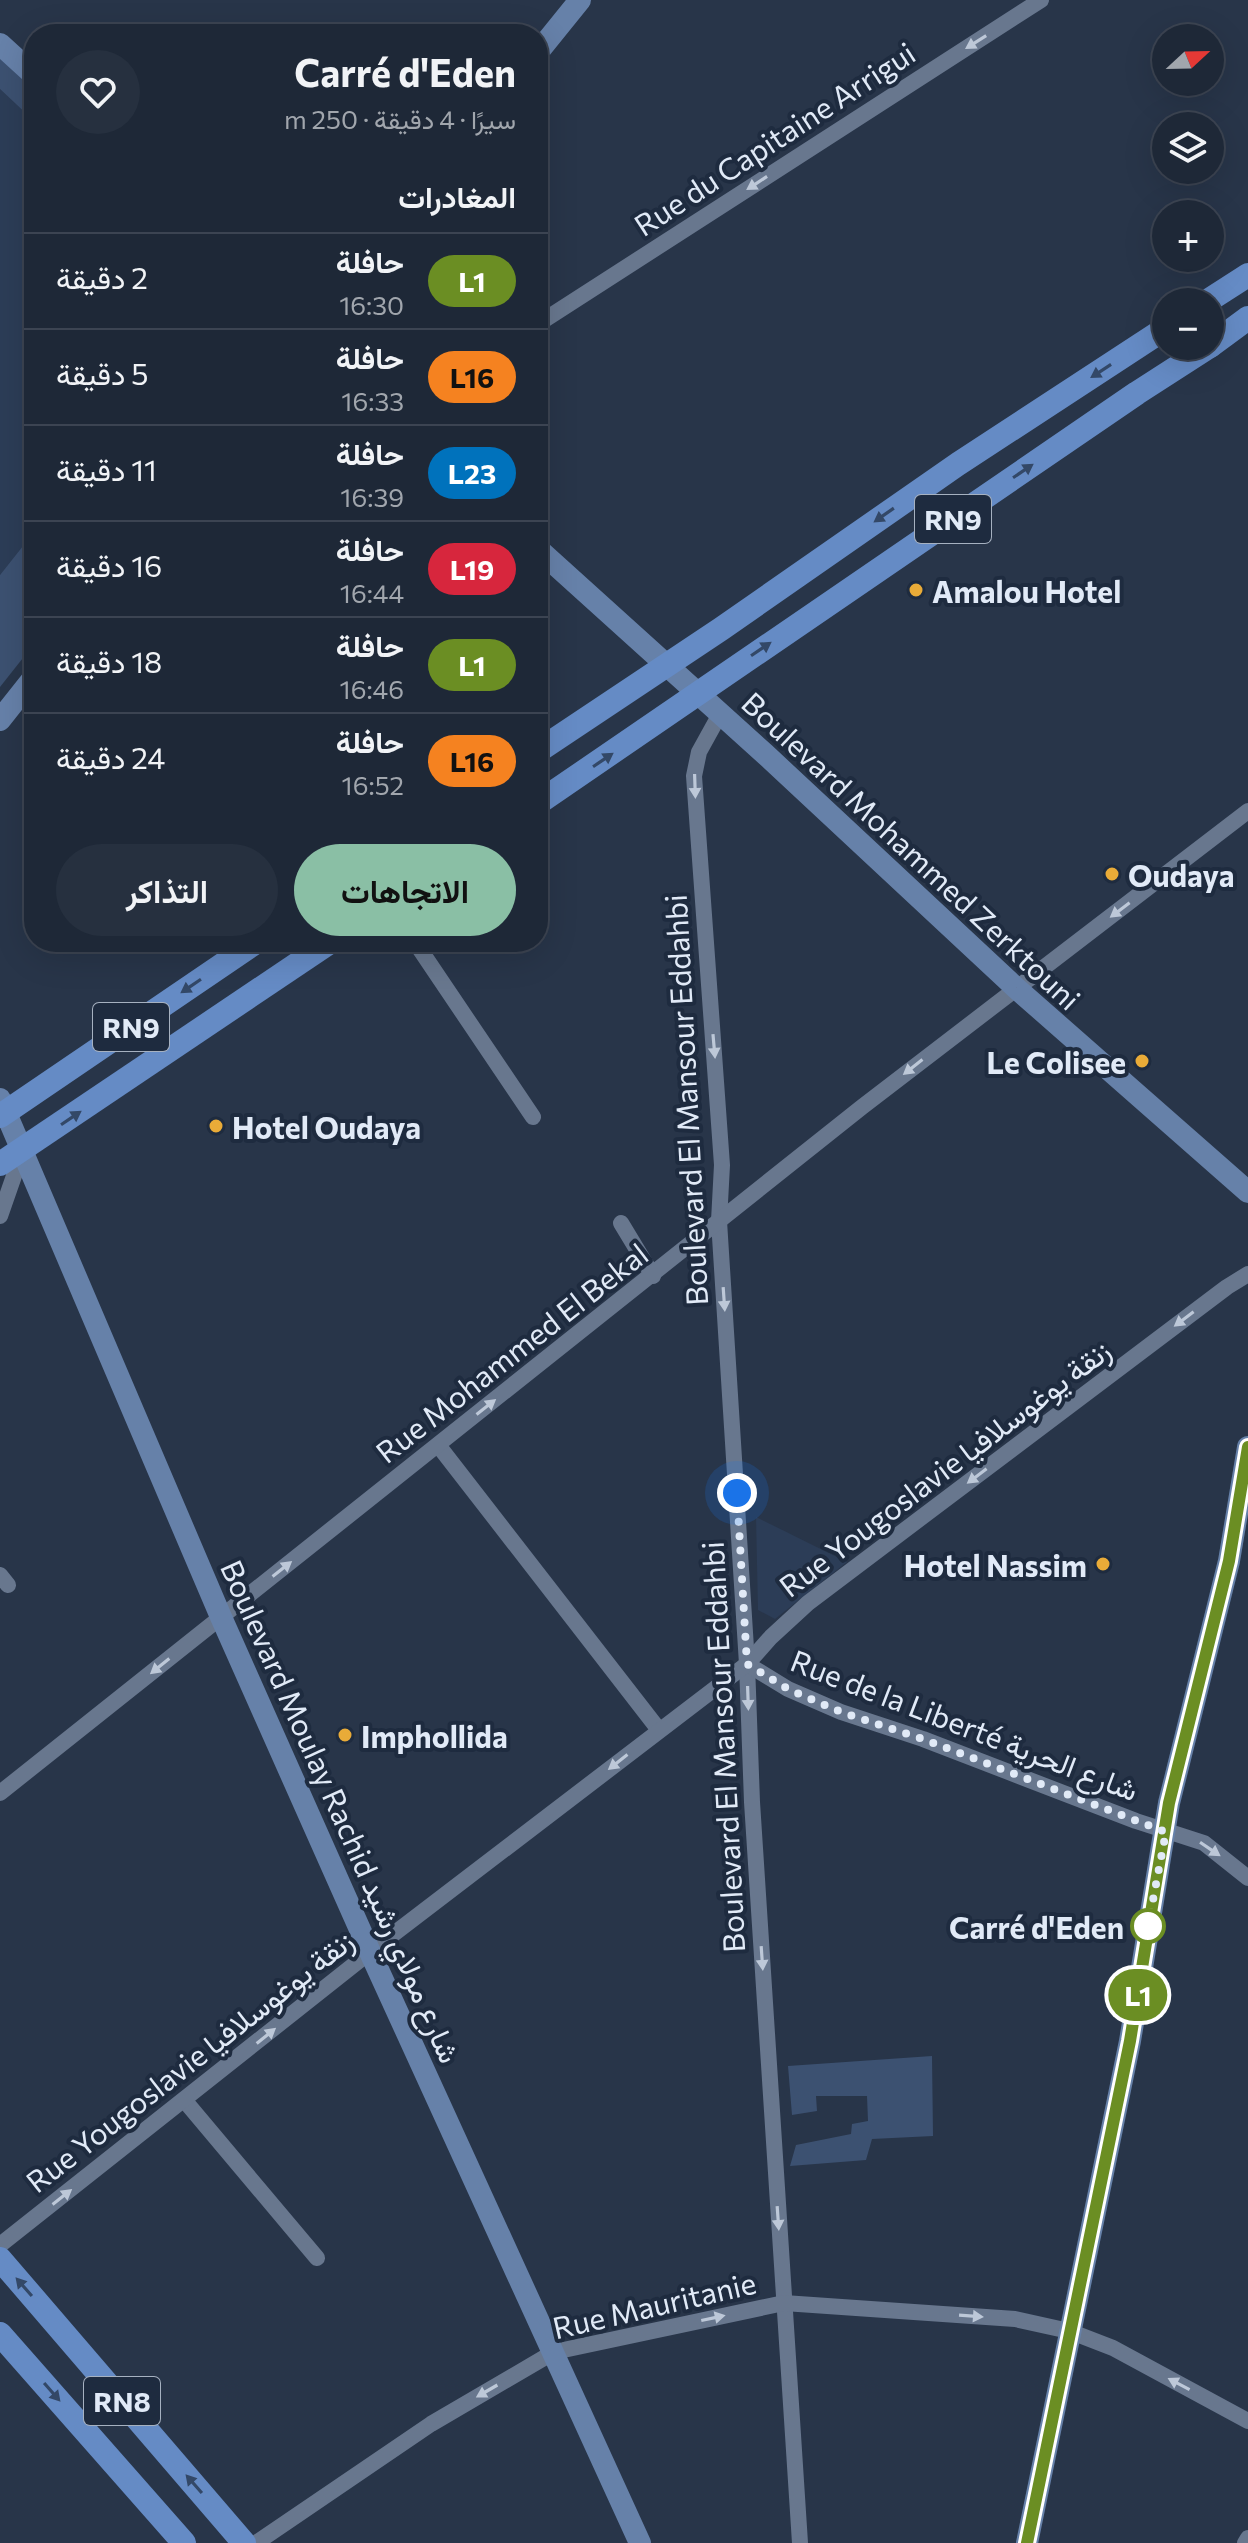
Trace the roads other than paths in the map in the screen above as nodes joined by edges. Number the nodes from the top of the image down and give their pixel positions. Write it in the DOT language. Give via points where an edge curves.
graph roads {
  1 [pos="580,0"];
  2 [pos="1041,0"];
  3 [pos="548,40"];
  4 [pos="0,44"];
  5 [pos="24,66"];
  6 [pos="1248,275"];
  7 [pos="1224,290"];
  8 [pos="548,318"];
  9 [pos="1248,318"];
  10 [pos="1224,336"];
  11 [pos="1152,337"];
  12 [pos="1189,360"];
  13 [pos="548,558"];
  14 [pos="667,665"];
  15 [pos="24,692"];
  16 [pos="698,694"];
  17 [pos="720,714"];
  18 [pos="0,720"];
  19 [pos="548,744"];
  20 [pos="548,796"];
  21 [pos="1248,811"];
  22 [pos="241,952"];
  23 [pos="315,952"];
  24 [pos="422,952"];
  25 [pos="1016,988"];
  26 [pos="2,1109"];
  27 [pos="533,1117"];
  28 [pos="24,1149"];
  29 [pos="0,1164"];
  30 [pos="1248,1192"];
  31 [pos="0,1216"];
  32 [pos="719,1221"];
  33 [pos="621,1223"];
  34 [pos="1248,1274"];
  35 [pos="653,1276"];
  36 [pos="438,1445"];
  37 [pos="1248,1447"];
  38 [pos="221,1617"];
  39 [pos="747,1664"];
  40 [pos="659,1730"];
  41 [pos="0,1793"];
  42 [pos="1166,1832"];
  43 [pos="1248,1878"];
  44 [pos="370,1952"];
  45 [pos="185,2101"];
  46 [pos="0,2245"];
  47 [pos="317,2258"];
  48 [pos="0,2259"];
  49 [pos="784,2303"];
  50 [pos="1069,2331"];
  51 [pos="0,2334"];
  52 [pos="554,2352"];
  53 [pos="1248,2421"];
  54 [pos="184,2543"];
  55 [pos="244,2543"];
  56 [pos="256,2543"];
  57 [pos="640,2543"];
  58 [pos="800,2543"];
  59 [pos="1027,2543"];
  1 -- 3 [label="main road"];
  2 -- 8 [label="street, Rue du Capitaine Arrigui, one-way"];
  4 -- 5 [label="main road"];
  6 -- 7 [label="main road"];
  9 -- 10 [label="main road, RN9"];
  11 -- 14 [label="main road, RN9, one-way"];
  16 -- 12 [label="main road, RN9, one-way"];
  13 -- 14 [label="main road, Boulevard Mohammed Zerktouni"];
  14 -- 16 [label="main road, Boulevard Mohammed Zerktouni"];
  14 -- 19 [label="main road, RN9"];
  15 -- 18 [label="main road"];
  16 -- 17 [label="main road, Boulevard Mohammed Zerktouni"];
  20 -- 16 [label="main road, RN9, one-way"];
  17 -- 25 [label="main road, Boulevard Mohammed Zerktouni"];
  17 -- 32 [label="street, Boulevard El Mansour Eddahbi, one-way" via="699,752 694,776 722,1165"];
  21 -- 25 [label="street, Rue Mohammed El Bekal, one-way"];
  22 -- 26 [label="main road, RN9, one-way"];
  28 -- 23 [label="main road, RN9, one-way"];
  24 -- 27 [label="street"];
  25 -- 30 [label="main road, Boulevard Mohammed Zerktouni"];
  25 -- 32 [label="street, Rue Mohammed El Bekal, one-way"];
  26 -- 28 [label="main road, Boulevard Moulay Rachid شارع مولاي رشيد"];
  28 -- 29 [label="main road, RN9"];
  28 -- 31 [label="street"];
  28 -- 38 [label="main road, Boulevard Moulay Rachid شارع مولاي رشيد"];
  32 -- 35 [label="street, Rue Mohammed El Bekal"];
  32 -- 39 [label="street, Boulevard El Mansour Eddahbi, one-way"];
  33 -- 35 [label="street"];
  34 -- 39 [label="street, Rue Yougoslavie زنقة يوغوسلافيا, one-way" via="808,1603"];
  36 -- 35 [label="street, Rue Mohammed El Bekal, one-way"];
  38 -- 36 [label="street, Rue Mohammed El Bekal, one-way"];
  36 -- 40 [label="street"];
  37 -- 42 [label="main road" via="1229,1561"];
  38 -- 41 [label="street, Rue Mohammed El Bekal, one-way"];
  38 -- 44 [label="main road, Boulevard Moulay Rachid شارع مولاي رشيد"];
  39 -- 40 [label="street, Rue Yougoslavie زنقة يوغوسلافيا"];
  39 -- 42 [label="street, Rue de la Liberté شارع الحرية" via="841,1712"];
  39 -- 49 [label="street, Boulevard El Mansour Eddahbi, one-way"];
  40 -- 44 [label="street, Rue Yougoslavie زنقة يوغوسلافيا, one-way"];
  42 -- 43 [label="street, Rue de la Liberté شارع الحرية, one-way" via="1204,1843"];
  42 -- 50 [label="main road" via="1130,2041"];
  45 -- 44 [label="street, Rue Yougoslavie زنقة يوغوسلافيا, one-way"];
  44 -- 52 [label="main road, Boulevard Moulay Rachid شارع مولاي رشيد"];
  46 -- 45 [label="street, Rue Yougoslavie زنقة يوغوسلافيا, one-way"];
  45 -- 47 [label="street"];
  55 -- 48 [label="main road, RN8, one-way"];
  49 -- 50 [label="street, Rue Mauritanie, one-way" via="1015,2319"];
  52 -- 49 [label="street, Rue Mauritanie, one-way"];
  49 -- 58 [label="street, Boulevard El Mansour Eddahbi"];
  53 -- 50 [label="street, Rue Mauritanie, one-way" via="1113,2348"];
  50 -- 59 [label="main road"];
  51 -- 54 [label="main road, RN8, one-way"];
  52 -- 56 [label="street, Rue Mauritanie, one-way" via="431,2424"];
  52 -- 57 [label="main road, Boulevard Moulay Rachid شارع مولاي رشيد"];
}
